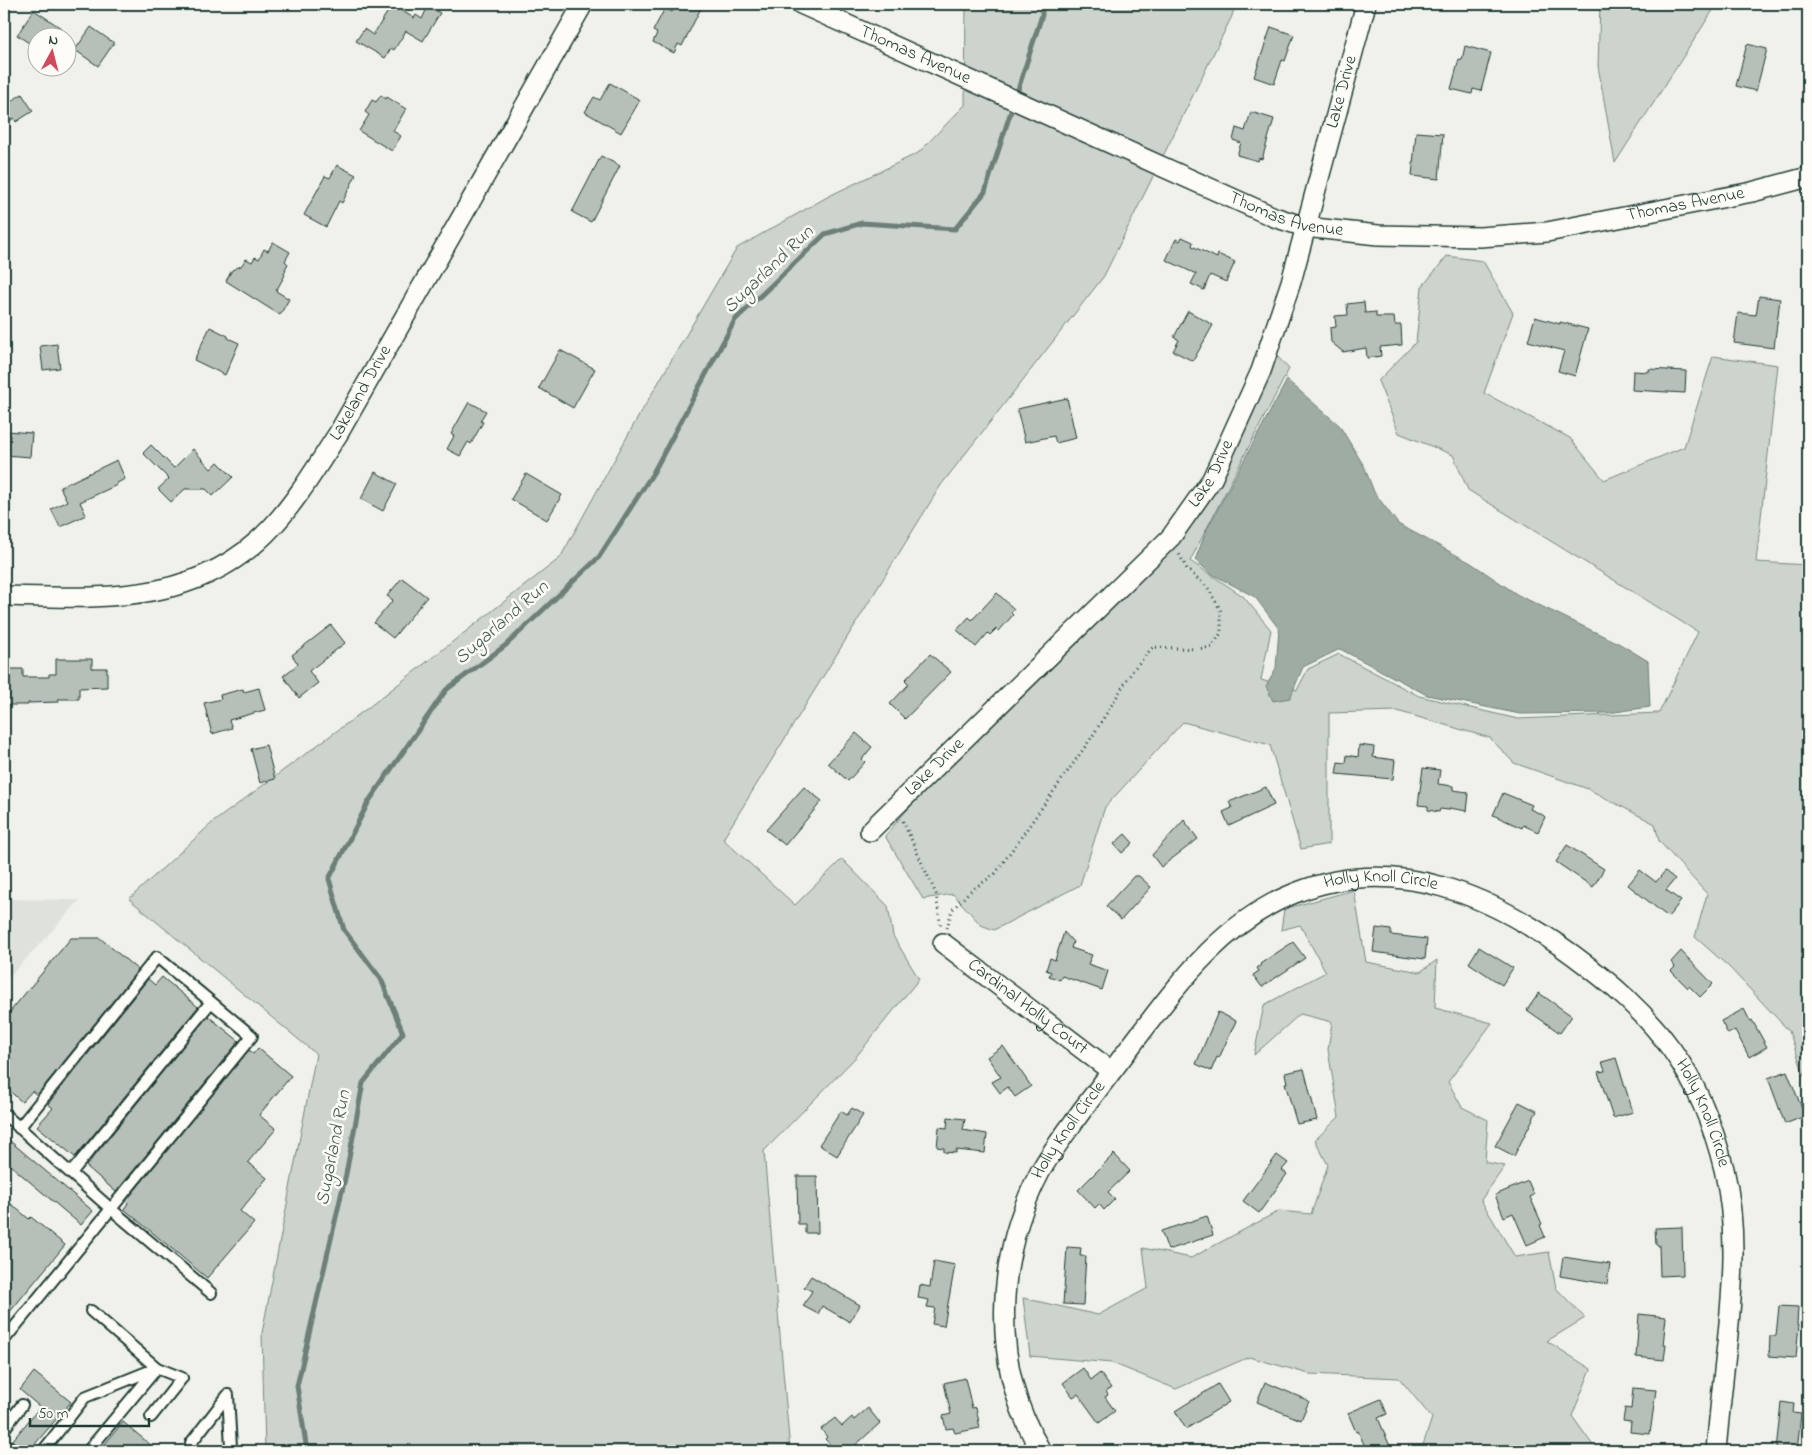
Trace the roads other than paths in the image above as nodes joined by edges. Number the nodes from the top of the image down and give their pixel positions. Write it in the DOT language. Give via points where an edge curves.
graph roads {
  1 [pos="583,4"];
  2 [pos="801,4"];
  3 [pos="1366,4"];
  4 [pos="1808,177"];
  5 [pos="1305,227"];
  6 [pos="4,596"];
  7 [pos="870,831"];
  8 [pos="943,943"];
  9 [pos="211,1002"];
  10 [pos="1111,1072"];
  11 [pos="4,1114"];
  12 [pos="19,1128"];
  13 [pos="70,1173"];
  14 [pos="111,1209"];
  15 [pos="211,1293"];
  16 [pos="91,1311"];
  17 [pos="4,1340"];
  18 [pos="157,1368"];
  19 [pos="22,1404"];
  20 [pos="151,1418"];
  21 [pos="4,1429"];
  22 [pos="4,1443"];
  23 [pos="190,1443"];
  24 [pos="14,1451"];
  25 [pos="44,1451"];
  26 [pos="88,1451"];
  27 [pos="228,1451"];
  28 [pos="1041,1451"];
  29 [pos="1716,1451"];
  1 -- 6 [label="street, Lakeland Drive" via="338,434 296,498 272,527 236,559 202,577 158,591 116,597"];
  2 -- 5 [label="street, Thomas Avenue" via="1274,217"];
  3 -- 5 [label="street, Lake Drive"];
  4 -- 5 [label="street, Thomas Avenue" via="1752,192 1546,232 1480,237 1421,236"];
  5 -- 7 [label="street, Lake Drive" via="1262,371 1212,479 1171,538"];
  8 -- 10 [label="street, Cardinal Holly Court"];
  9 -- 12 [label="lane" via="157,957"];
  9 -- 13 [label="lane"];
  9 -- 14 [label="lane" via="252,1036"];
  10 -- 28 [label="street, Holly Knoll Circle" via="1041,1170 1026,1202 1006,1278 1004,1316 1013,1388"];
  10 -- 29 [label="street, Holly Knoll Circle" via="1171,993 1222,938 1265,908 1320,884 1378,877 1435,884 1484,901 1527,925 1604,978 1640,1011 1674,1053 1710,1122 1723,1166 1734,1230 1733,1283"];
  11 -- 12 [label="lane"];
  12 -- 13 [label="lane"];
  13 -- 14 [label="lane"];
  14 -- 15 [label="lane"];
  14 -- 17 [label="lane"];
  16 -- 18 [label="lane"];
  18 -- 20 [label="lane" via="182,1378"];
  18 -- 25 [label="lane" via="85,1398"];
  18 -- 26 [label="lane"];
  19 -- 21 [label="lane"];
  22 -- 24 [label="lane"];
  23 -- 27 [label="lane" via="228,1395"];
}
